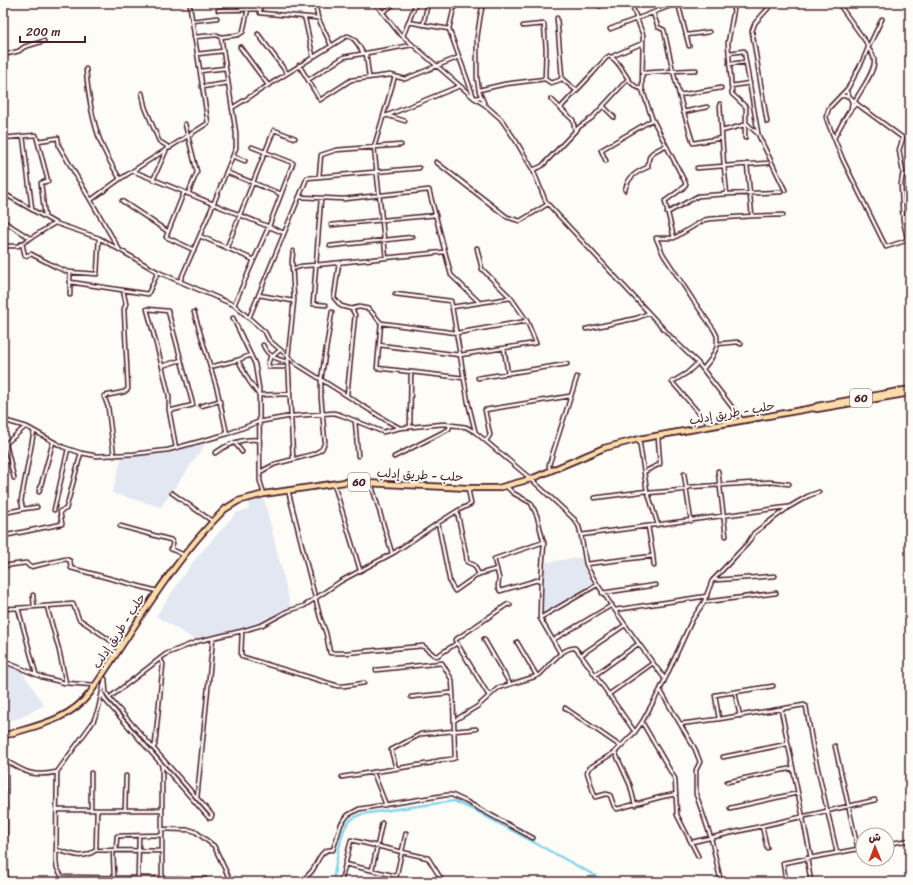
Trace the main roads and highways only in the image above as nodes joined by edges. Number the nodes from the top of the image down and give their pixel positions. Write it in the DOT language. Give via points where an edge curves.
graph roads {
  1 [pos="910,389"];
  2 [pos="888,393"];
  3 [pos="910,393"];
  4 [pos="874,399"];
  5 [pos="813,408"];
  6 [pos="3,736"];
  1 -- 2 [label="highway, 60"];
  2 -- 4 [label="highway" via="873,397"];
  2 -- 5 [label="highway, 60"];
  3 -- 4 [label="highway, حلب - طريق إدلب / 60"];
  4 -- 5 [label="highway, حلب - طريق إدلب / 60"];
  5 -- 6 [label="highway, حلب - طريق إدلب / 60" via="604,448 531,479 488,489 345,482 245,498 231,504 184,554 120,647 103,677 82,703 64,716"];
}
